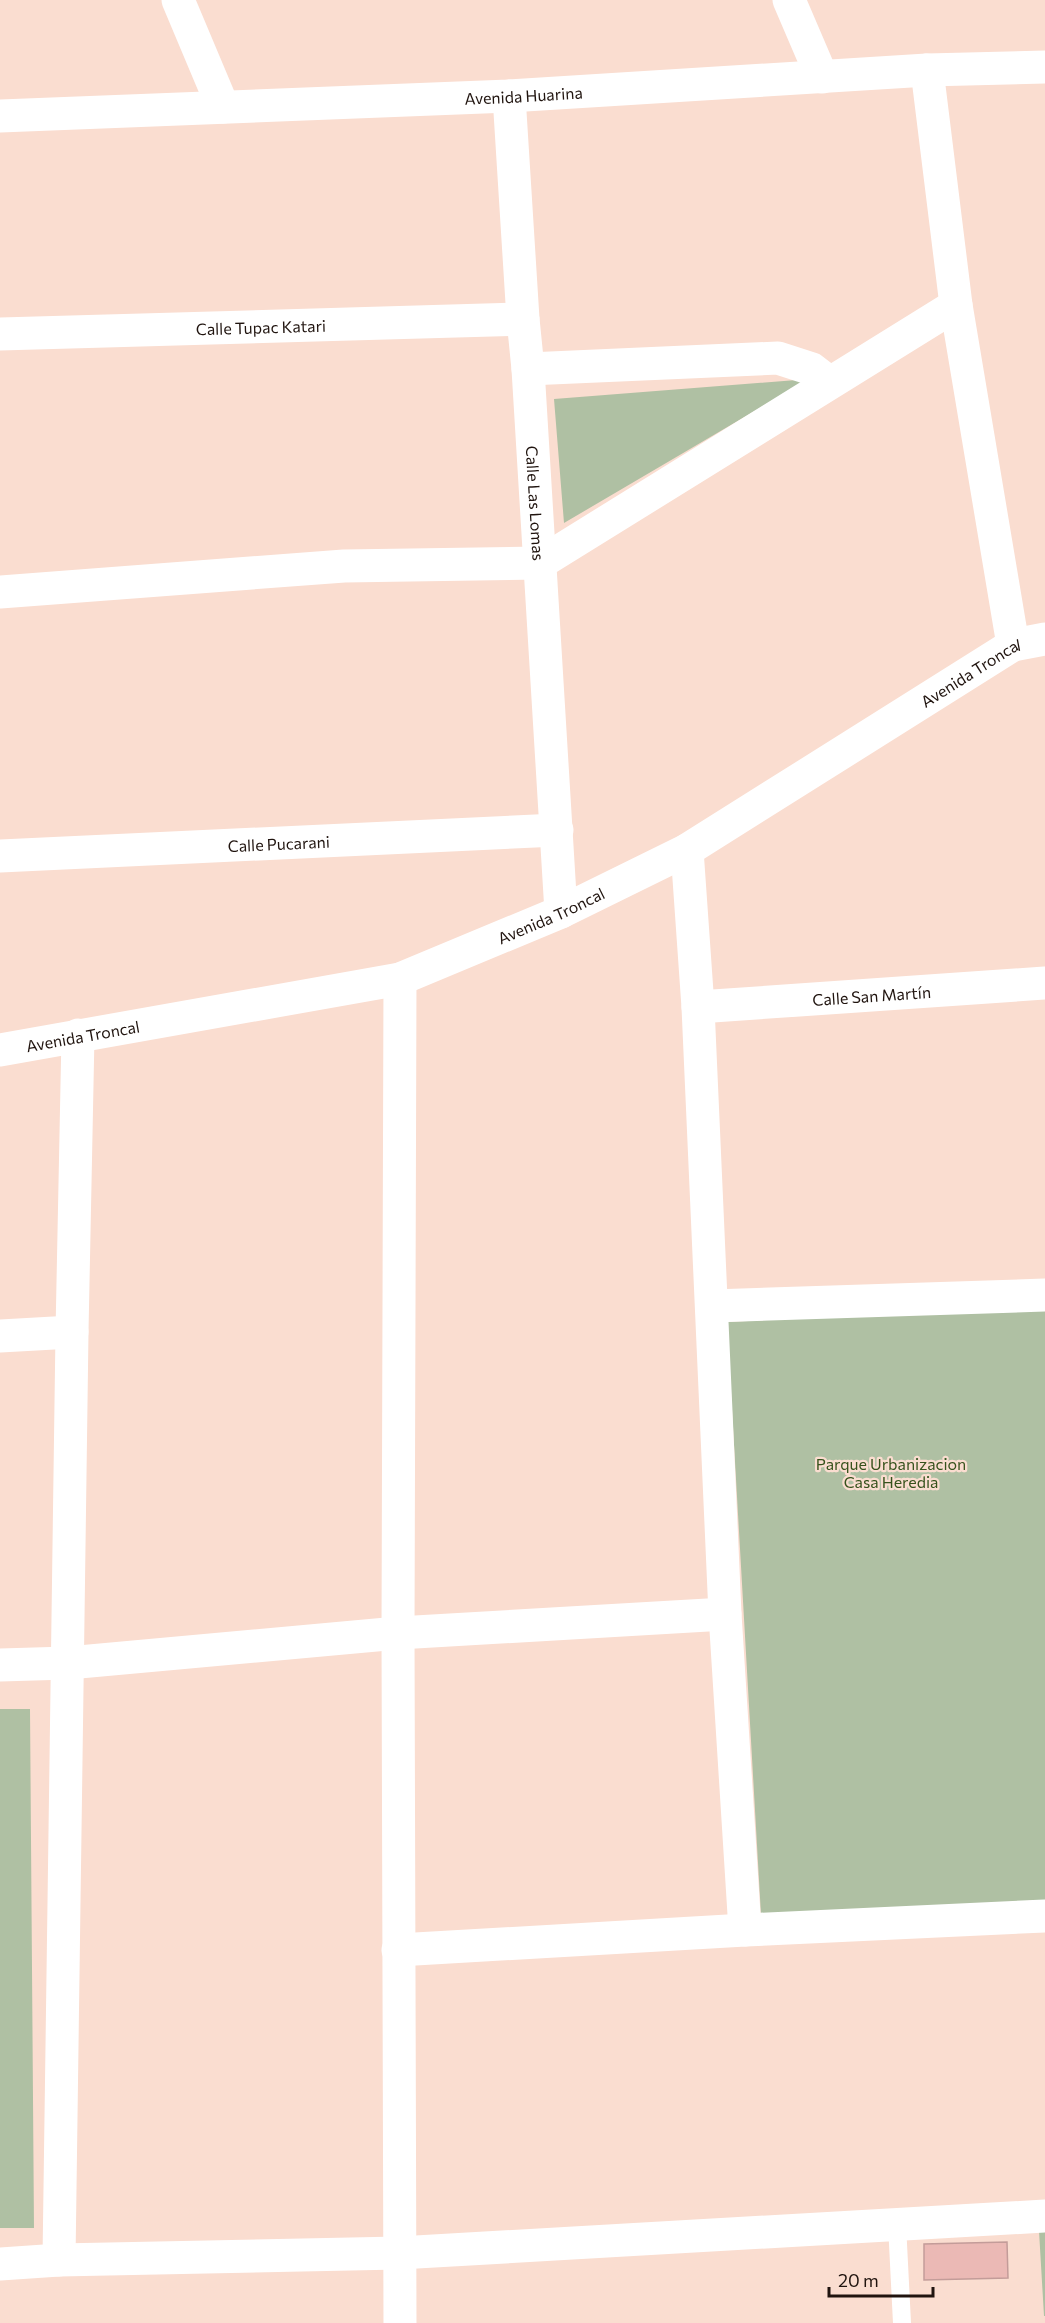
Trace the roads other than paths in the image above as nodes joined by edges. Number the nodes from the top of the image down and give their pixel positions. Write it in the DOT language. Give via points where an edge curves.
graph roads {
  1 [pos="178,0"];
  2 [pos="789,0"];
  3 [pos="1045,67"];
  4 [pos="927,70"];
  5 [pos="822,77"];
  6 [pos="508,96"];
  7 [pos="223,107"];
  8 [pos="0,116"];
  9 [pos="956,305"];
  10 [pos="523,319"];
  11 [pos="0,334"];
  12 [pos="528,369"];
  13 [pos="829,382"];
  14 [pos="540,563"];
  15 [pos="0,592"];
  16 [pos="1045,639"];
  17 [pos="1013,645"];
  18 [pos="556,830"];
  19 [pos="687,850"];
  20 [pos="0,856"];
  21 [pos="561,912"];
  22 [pos="400,980"];
  23 [pos="1045,983"];
  24 [pos="698,1007"];
  25 [pos="78,1035"];
  26 [pos="0,1050"];
  27 [pos="1045,1295"];
  28 [pos="712,1306"];
  29 [pos="72,1332"];
  30 [pos="0,1336"];
  31 [pos="725,1614"];
  32 [pos="398,1633"];
  33 [pos="68,1663"];
  34 [pos="0,1665"];
  35 [pos="1045,1916"];
  36 [pos="745,1930"];
  37 [pos="398,1950"];
  38 [pos="1045,2216"];
  39 [pos="897,2224"];
  40 [pos="399,2253"];
  41 [pos="59,2260"];
  42 [pos="0,2264"];
  43 [pos="399,2323"];
  44 [pos="902,2323"];
  1 -- 7 [label="street"];
  2 -- 5 [label="street"];
  3 -- 4 [label="street, Avenida Huarina"];
  4 -- 5 [label="street, Avenida Huarina"];
  4 -- 9 [label="street"];
  5 -- 6 [label="street, Avenida Huarina"];
  6 -- 7 [label="street, Avenida Huarina"];
  6 -- 10 [label="street, Calle Las Lomas"];
  7 -- 8 [label="street, Avenida Huarina"];
  9 -- 13 [label="street"];
  9 -- 17 [label="street"];
  10 -- 11 [label="street, Calle Tupac Katari"];
  10 -- 12 [label="street, Calle Las Lomas"];
  12 -- 13 [label="street" via="778,358 812,369"];
  12 -- 14 [label="street, Calle Las Lomas"];
  13 -- 14 [label="street"];
  14 -- 15 [label="street" via="344,566"];
  14 -- 18 [label="street, Calle Las Lomas"];
  16 -- 17 [label="street, Avenida Troncal"];
  17 -- 19 [label="street, Avenida Troncal"];
  18 -- 20 [label="street, Calle Pucarani"];
  18 -- 21 [label="street, Calle Las Lomas"];
  19 -- 21 [label="street, Avenida Troncal"];
  19 -- 24 [label="street"];
  21 -- 22 [label="street, Avenida Troncal"];
  22 -- 25 [label="street, Avenida Troncal"];
  22 -- 32 [label="street"];
  23 -- 24 [label="street, Calle San Martín"];
  24 -- 28 [label="street"];
  25 -- 26 [label="street, Avenida Troncal"];
  25 -- 29 [label="street"];
  27 -- 28 [label="street"];
  28 -- 31 [label="street"];
  29 -- 30 [label="street"];
  29 -- 33 [label="street"];
  31 -- 32 [label="street"];
  31 -- 36 [label="street"];
  32 -- 33 [label="street"];
  32 -- 37 [label="street"];
  33 -- 34 [label="street"];
  33 -- 41 [label="street"];
  35 -- 36 [label="street"];
  36 -- 37 [label="street"];
  37 -- 40 [label="street"];
  38 -- 39 [label="street"];
  39 -- 40 [label="street"];
  39 -- 44 [label="lane"];
  40 -- 41 [label="street"];
  40 -- 43 [label="street"];
  41 -- 42 [label="street"];
}
